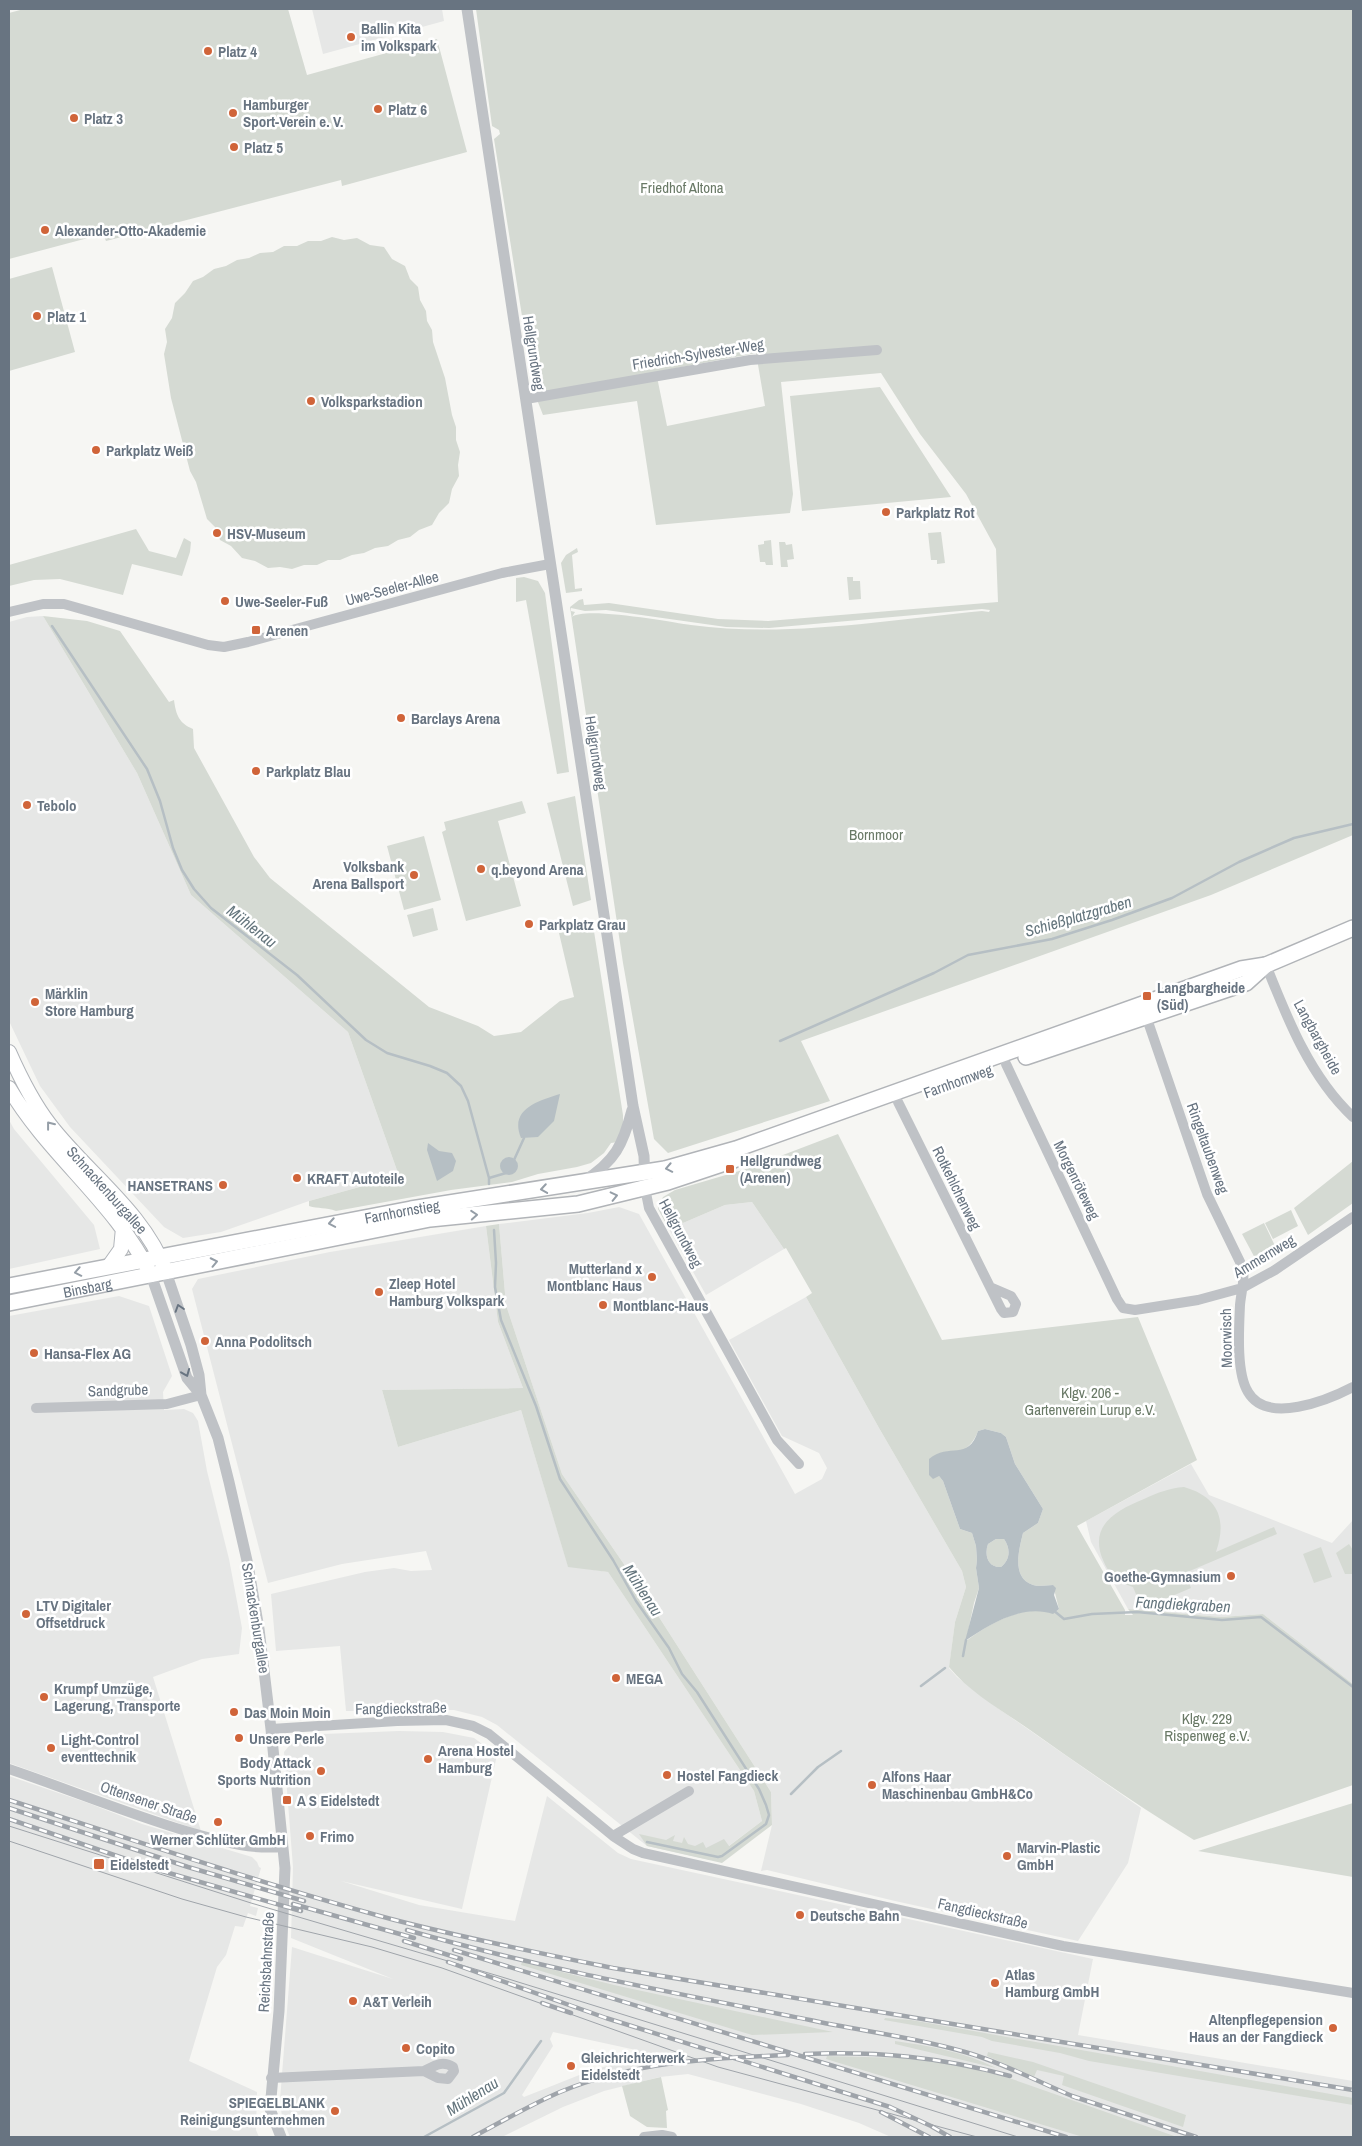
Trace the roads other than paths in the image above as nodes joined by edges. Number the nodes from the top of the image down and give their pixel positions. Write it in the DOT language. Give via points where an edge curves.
graph roads {
  1 [pos="467,9"];
  2 [pos="877,350"];
  3 [pos="526,398"];
  4 [pos="550,564"];
  5 [pos="9,612"];
  6 [pos="1353,928"];
  7 [pos="1266,965"];
  8 [pos="1146,1016"];
  9 [pos="9,1052"];
  10 [pos="1006,1064"];
  11 [pos="9,1088"];
  12 [pos="898,1102"];
  13 [pos="633,1106"];
  14 [pos="1353,1116"];
  15 [pos="644,1172"];
  16 [pos="579,1183"];
  17 [pos="645,1188"];
  18 [pos="1353,1217"];
  19 [pos="123,1228"];
  20 [pos="160,1256"];
  21 [pos="143,1259"];
  22 [pos="109,1266"];
  23 [pos="166,1272"];
  24 [pos="151,1275"];
  25 [pos="9,1286"];
  26 [pos="990,1287"];
  27 [pos="1242,1288"];
  28 [pos="9,1303"];
  29 [pos="1124,1308"];
  30 [pos="1353,1387"];
  31 [pos="200,1395"];
  32 [pos="36,1408"];
  33 [pos="799,1464"];
  34 [pos="271,1729"];
  35 [pos="9,1769"];
  36 [pos="689,1790"];
  37 [pos="613,1836"];
  38 [pos="283,1847"];
  39 [pos="1353,1993"];
  40 [pos="424,2071"];
  41 [pos="271,2078"];
  42 [pos="281,2137"];
  43 [pos="644,2137"];
  44 [pos="672,2137"];
  1 -- 3 [label="street, Hellgrundweg"];
  2 -- 3 [label="street, Friedrich-Sylvester-Weg" via="770,357"];
  3 -- 4 [label="street, Hellgrundweg"];
  4 -- 5 [label="street, Uwe-Seeler-Allee" via="502,573 224,647 199,643 64,604 39,605"];
  4 -- 13 [label="street, Hellgrundweg"];
  6 -- 7 [label="main road, Farnhornweg"];
  7 -- 8 [label="main road, Farnhornweg" via="1246,983"];
  7 -- 14 [label="street, Langbargheide" via="1306,1053 1337,1100"];
  7 -- 15 [label="main road, Farnhornweg, one-way" via="1241,969 736,1149 688,1164"];
  8 -- 10 [label="main road, Farnhornweg"];
  8 -- 27 [label="street, Ringeltaubenweg" via="1208,1194 1243,1268"];
  20 -- 9 [label="main road, Schnackenburgallee, one-way" via="128,1210 50,1125"];
  10 -- 12 [label="main road, Farnhornweg"];
  10 -- 29 [label="street, Morgenröteweg"];
  11 -- 19 [label="main road, Schnackenburgallee" via="44,1136"];
  12 -- 17 [label="main road, Farnhornweg" via="694,1174"];
  12 -- 26 [label="street, Rotkehlchenweg"];
  13 -- 15 [label="street, Hellgrundweg" via="644,1156"];
  13 -- 16 [label="street" via="627,1132 618,1151 602,1168"];
  15 -- 16 [label="main road, Farnhornstieg"];
  15 -- 17 [label="street, Hellgrundweg"];
  16 -- 20 [label="main road, Farnhornstieg, one-way" via="411,1209"];
  23 -- 17 [label="main road, Farnhornstieg, one-way" via="430,1219 578,1204"];
  17 -- 33 [label="street, Hellgrundweg" via="649,1208 777,1440"];
  18 -- 27 [label="street, Ammernweg" via="1275,1270"];
  19 -- 21 [label="main road, Schnackenburgallee"];
  19 -- 22 [label="main road" via="120,1249"];
  20 -- 21 [label="main road, Binsbarg"];
  20 -- 23 [label="main road, Schnackenburgallee"];
  21 -- 22 [label="main road, Binsbarg"];
  21 -- 24 [label="main road, Schnackenburgallee"];
  22 -- 25 [label="main road, Binsbarg, one-way"];
  23 -- 24 [label="main road, Binsbarg"];
  31 -- 23 [label="street, Schnackenburgallee, one-way" via="199,1375 191,1345"];
  24 -- 28 [label="main road, Binsbarg"];
  24 -- 31 [label="street, Schnackenburgallee, one-way" via="187,1378"];
  27 -- 29 [label="street, Ammernweg" via="1141,1310"];
  27 -- 30 [label="street, Moorwisch" via="1241,1368 1246,1388 1256,1402 1273,1408 1291,1408 1313,1404"];
  31 -- 32 [label="street, Sandgrube" via="167,1404"];
  31 -- 34 [label="street, Schnackenburgallee" via="218,1438 244,1548 259,1629"];
  34 -- 37 [label="street, Fangdieckstraße" via="426,1720 474,1726 489,1734"];
  34 -- 38 [label="street, Schnackenburgallee"];
  35 -- 38 [label="street, Ottensener Straße" via="154,1821 234,1845"];
  36 -- 37 [label="street"];
  37 -- 39 [label="street, Fangdieckstraße" via="643,1853 1063,1946"];
  38 -- 41 [label="street, Reichsbahnstraße" via="282,1969"];
  40 -- 41 [label="street"];
  41 -- 42 [label="street, Reichsbahnstraße" via="271,2115"];
  43 -- 44 [label="street"];
}
